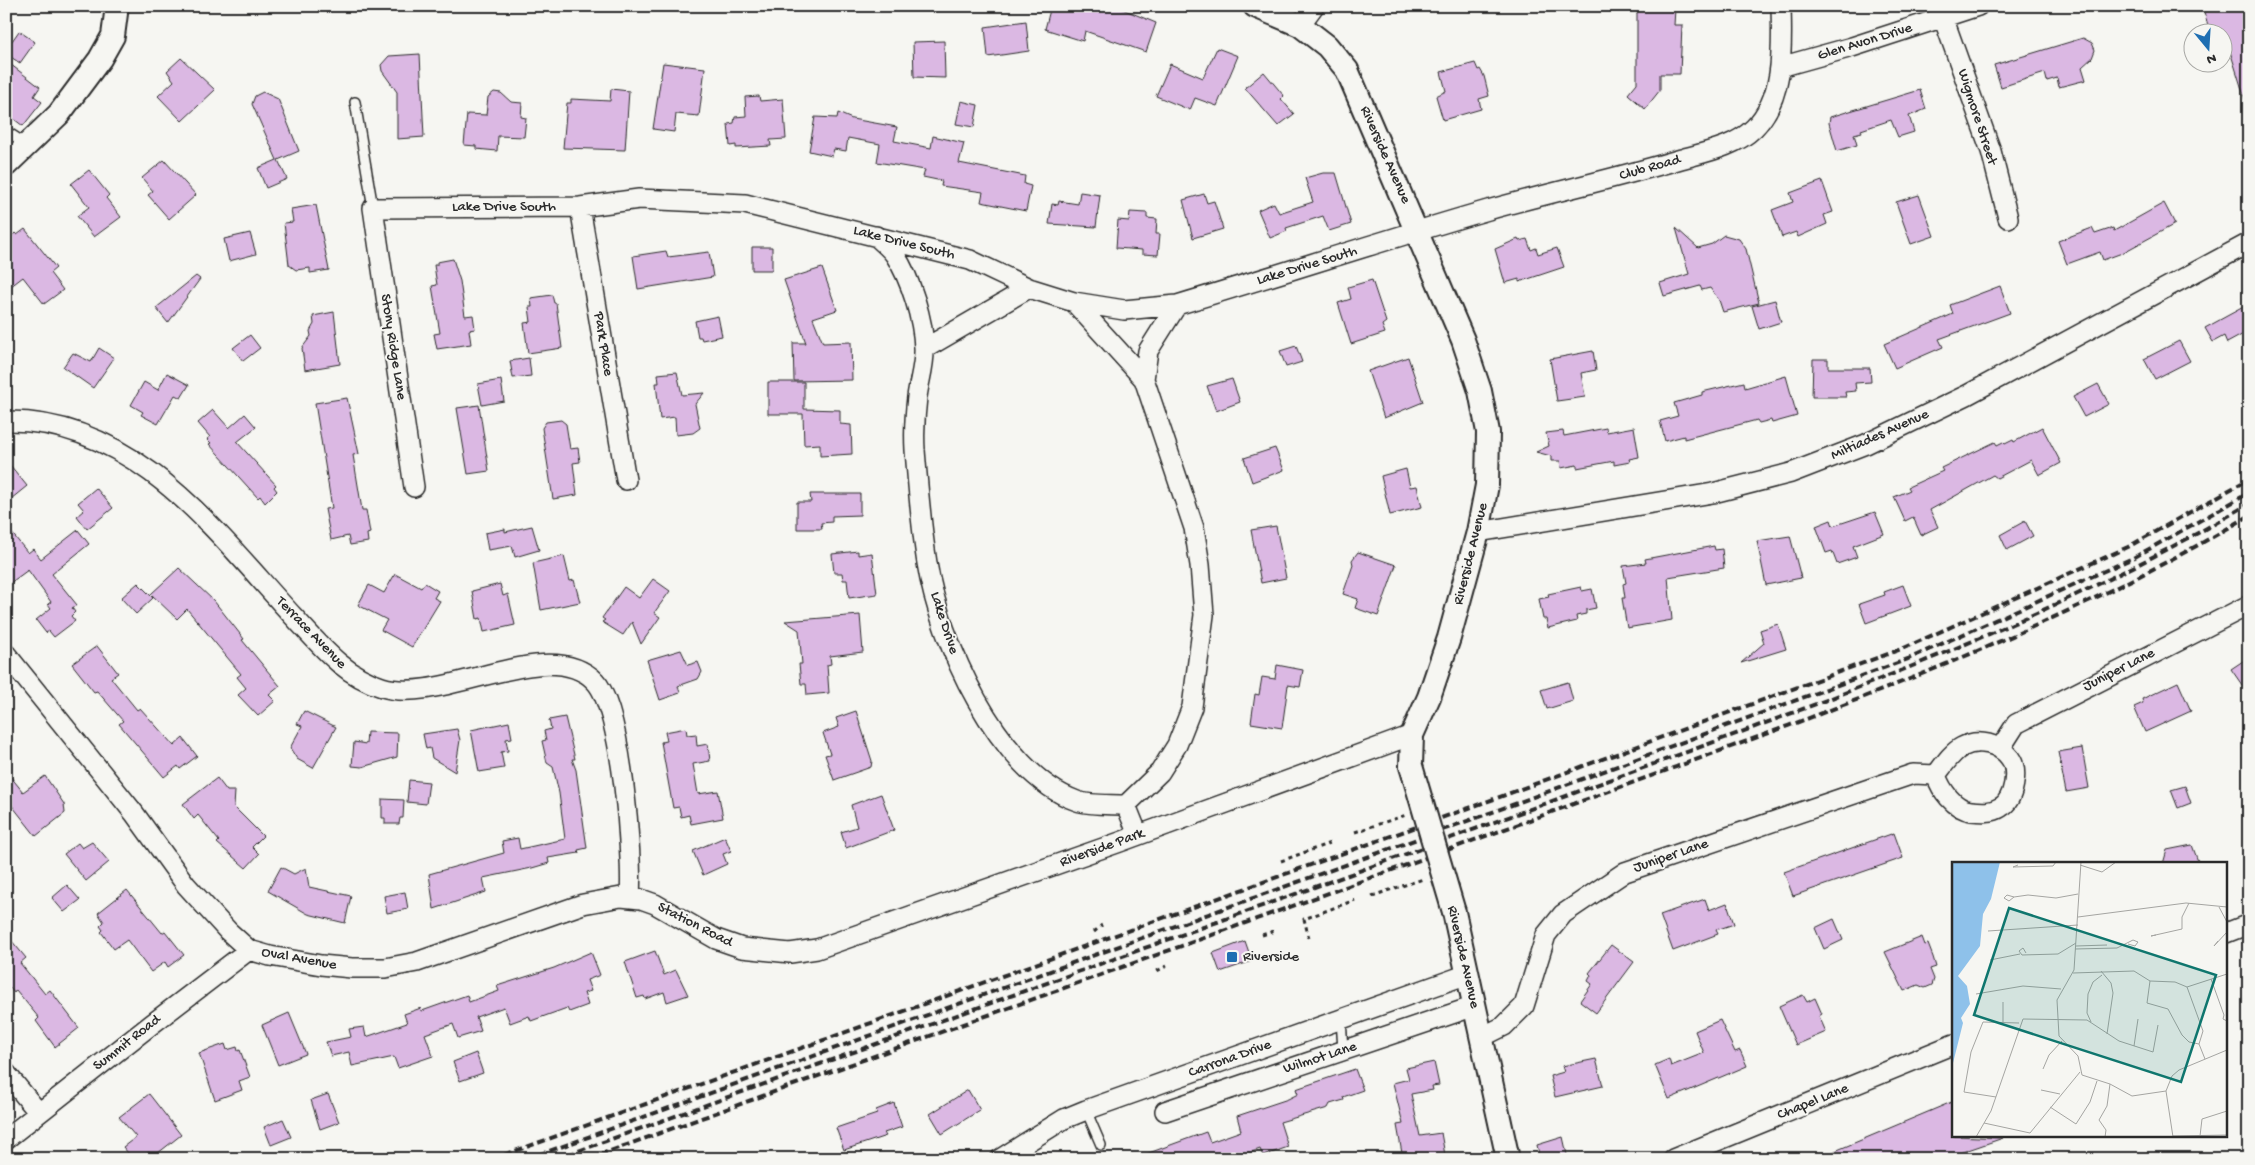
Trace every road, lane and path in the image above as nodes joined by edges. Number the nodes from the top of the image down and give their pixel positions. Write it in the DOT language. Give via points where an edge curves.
graph roads {
  1 [pos="117,6"];
  2 [pos="1255,6"];
  3 [pos="1314,6"];
  4 [pos="1781,6"];
  5 [pos="1978,6"];
  6 [pos="1943,17"];
  7 [pos="1300,25"];
  8 [pos="1780,67"];
  9 [pos="355,102"];
  10 [pos="6,131"];
  11 [pos="28,146"];
  12 [pos="6,165"];
  13 [pos="580,207"];
  14 [pos="373,208"];
  15 [pos="2008,218"];
  16 [pos="1418,232"];
  17 [pos="875,235"];
  18 [pos="2249,243"];
  19 [pos="1029,288"];
  20 [pos="1074,302"];
  21 [pos="1177,305"];
  22 [pos="924,349"];
  23 [pos="1144,378"];
  24 [pos="6,421"];
  25 [pos="626,480"];
  26 [pos="414,487"];
  27 [pos="1478,532"];
  28 [pos="2249,604"];
  29 [pos="6,654"];
  30 [pos="1412,734"];
  31 [pos="2000,749"];
  32 [pos="1936,774"];
  33 [pos="1126,805"];
  34 [pos="1407,814"];
  35 [pos="1355,832"];
  36 [pos="1138,835"];
  37 [pos="1333,842"];
  38 [pos="1281,861"];
  39 [pos="1423,879"];
  40 [pos="1372,896"];
  41 [pos="630,897"];
  42 [pos="1355,900"];
  43 [pos="2249,924"];
  44 [pos="1102,926"];
  45 [pos="1273,928"];
  46 [pos="1094,932"];
  47 [pos="2228,933"];
  48 [pos="1262,935"];
  49 [pos="1309,938"];
  50 [pos="249,950"];
  51 [pos="790,953"];
  52 [pos="1166,966"];
  53 [pos="1158,970"];
  54 [pos="1468,974"];
  55 [pos="1475,1006"];
  56 [pos="1341,1019"];
  57 [pos="1482,1037"];
  58 [pos="1952,1045"];
  59 [pos="1343,1050"];
  60 [pos="6,1073"];
  61 [pos="1086,1110"];
  62 [pos="1165,1111"];
  63 [pos="39,1114"];
  64 [pos="6,1139"];
  65 [pos="1101,1145"];
  66 [pos="1006,1157"];
  67 [pos="1508,1159"];
  68 [pos="1673,1159"];
  1 -- 11 [label="street" via="113,36 100,59 59,114"];
  2 -- 7 [label="street, Riverside Avenue"];
  3 -- 7 [label="street"];
  4 -- 8 [label="street, Club Road"];
  5 -- 6 [label="street, Glen Avon Drive"];
  6 -- 8 [label="street, Glen Avon Drive"];
  6 -- 15 [label="street, Wigmore Street" via="1991,151"];
  7 -- 16 [label="street, Riverside Avenue" via="1327,46 1347,70"];
  8 -- 16 [label="street, Club Road" via="1774,96 1761,119 1731,144"];
  9 -- 14 [label="lane"];
  10 -- 11 [label="lane"];
  11 -- 12 [label="street"];
  13 -- 14 [label="street, Lake Drive South"];
  13 -- 17 [label="street, Lake Drive South" via="639,199 745,204"];
  13 -- 25 [label="street, Park Place"];
  14 -- 26 [label="street, Stony Ridge Lane"];
  16 -- 21 [label="street, Lake Drive South"];
  16 -- 27 [label="street, Riverside Avenue" via="1463,340 1485,414 1488,466"];
  17 -- 19 [label="street, Lake Drive South" via="970,260"];
  17 -- 22 [label="street, Lake Drive" via="894,255 909,285"];
  18 -- 27 [label="street, Miltiades Avenue" via="1967,395 1866,444 1792,473 1713,494"];
  19 -- 20 [label="street, Lake Drive South"];
  19 -- 22 [label="street"];
  20 -- 21 [label="street, Lake Drive South" via="1124,310"];
  20 -- 23 [label="street"];
  21 -- 23 [label="street" via="1148,351"];
  22 -- 33 [label="street, Lake Drive" via="915,448 927,564 955,658 1008,750 1043,782 1078,801"];
  23 -- 33 [label="street" via="1194,528 1204,615 1192,707 1177,745 1160,772"];
  24 -- 41 [label="street, Terrace Avenue" via="54,424 82,433 142,464 186,500 334,660 364,681 400,691 418,691 543,664 572,668 590,677 602,689 615,731 630,838"];
  27 -- 30 [label="street, Riverside Avenue" via="1449,638 1429,697"];
  28 -- 31 [label="street, Juniper Lane" via="2016,724"];
  29 -- 50 [label="street, Oval Avenue" via="134,813 186,885"];
  30 -- 36 [label="street, Riverside Park"];
  30 -- 54 [label="street, Riverside Avenue, bridge" via="1411,766 1454,912"];
  31 -- 32 [label="street" via="1974,743 1961,747"];
  31 -- 32 [label="street" via="2012,759 2015,775 2012,792 2002,807 1985,812 1966,810 1940,788"];
  32 -- 57 [label="street, Juniper Lane" via="1913,774 1625,872 1563,914 1546,935 1524,1006 1504,1026"];
  33 -- 36 [label="street"];
  34 -- 35 [label="path"];
  36 -- 51 [label="street, Riverside Park" via="832,945"];
  37 -- 38 [label="path"];
  39 -- 40 [label="path"];
  41 -- 50 [label="street, Oval Avenue" via="598,900 434,957 385,968 337,967"];
  41 -- 51 [label="street, Station Road" via="655,904 728,943 759,951"];
  42 -- 49 [label="path" via="1304,919"];
  43 -- 47 [label="street"];
  44 -- 46 [label="path"];
  45 -- 48 [label="path" via="1274,931"];
  50 -- 63 [label="street, Summit Road"];
  52 -- 53 [label="path"];
  54 -- 55 [label="street, Riverside Avenue"];
  54 -- 56 [label="street, Carrona Drive"];
  55 -- 57 [label="street, Riverside Avenue"];
  55 -- 59 [label="street, Wilmot Lane"];
  56 -- 59 [label="lane"];
  56 -- 61 [label="street, Carrona Drive"];
  57 -- 67 [label="street, Riverside Avenue"];
  58 -- 68 [label="street, Chapel Lane"];
  59 -- 62 [label="street, Wilmot Lane"];
  60 -- 63 [label="street"];
  61 -- 65 [label="lane"];
  61 -- 66 [label="street, Carrona Drive" via="1064,1119"];
  63 -- 64 [label="street, Summit Road"];
}
